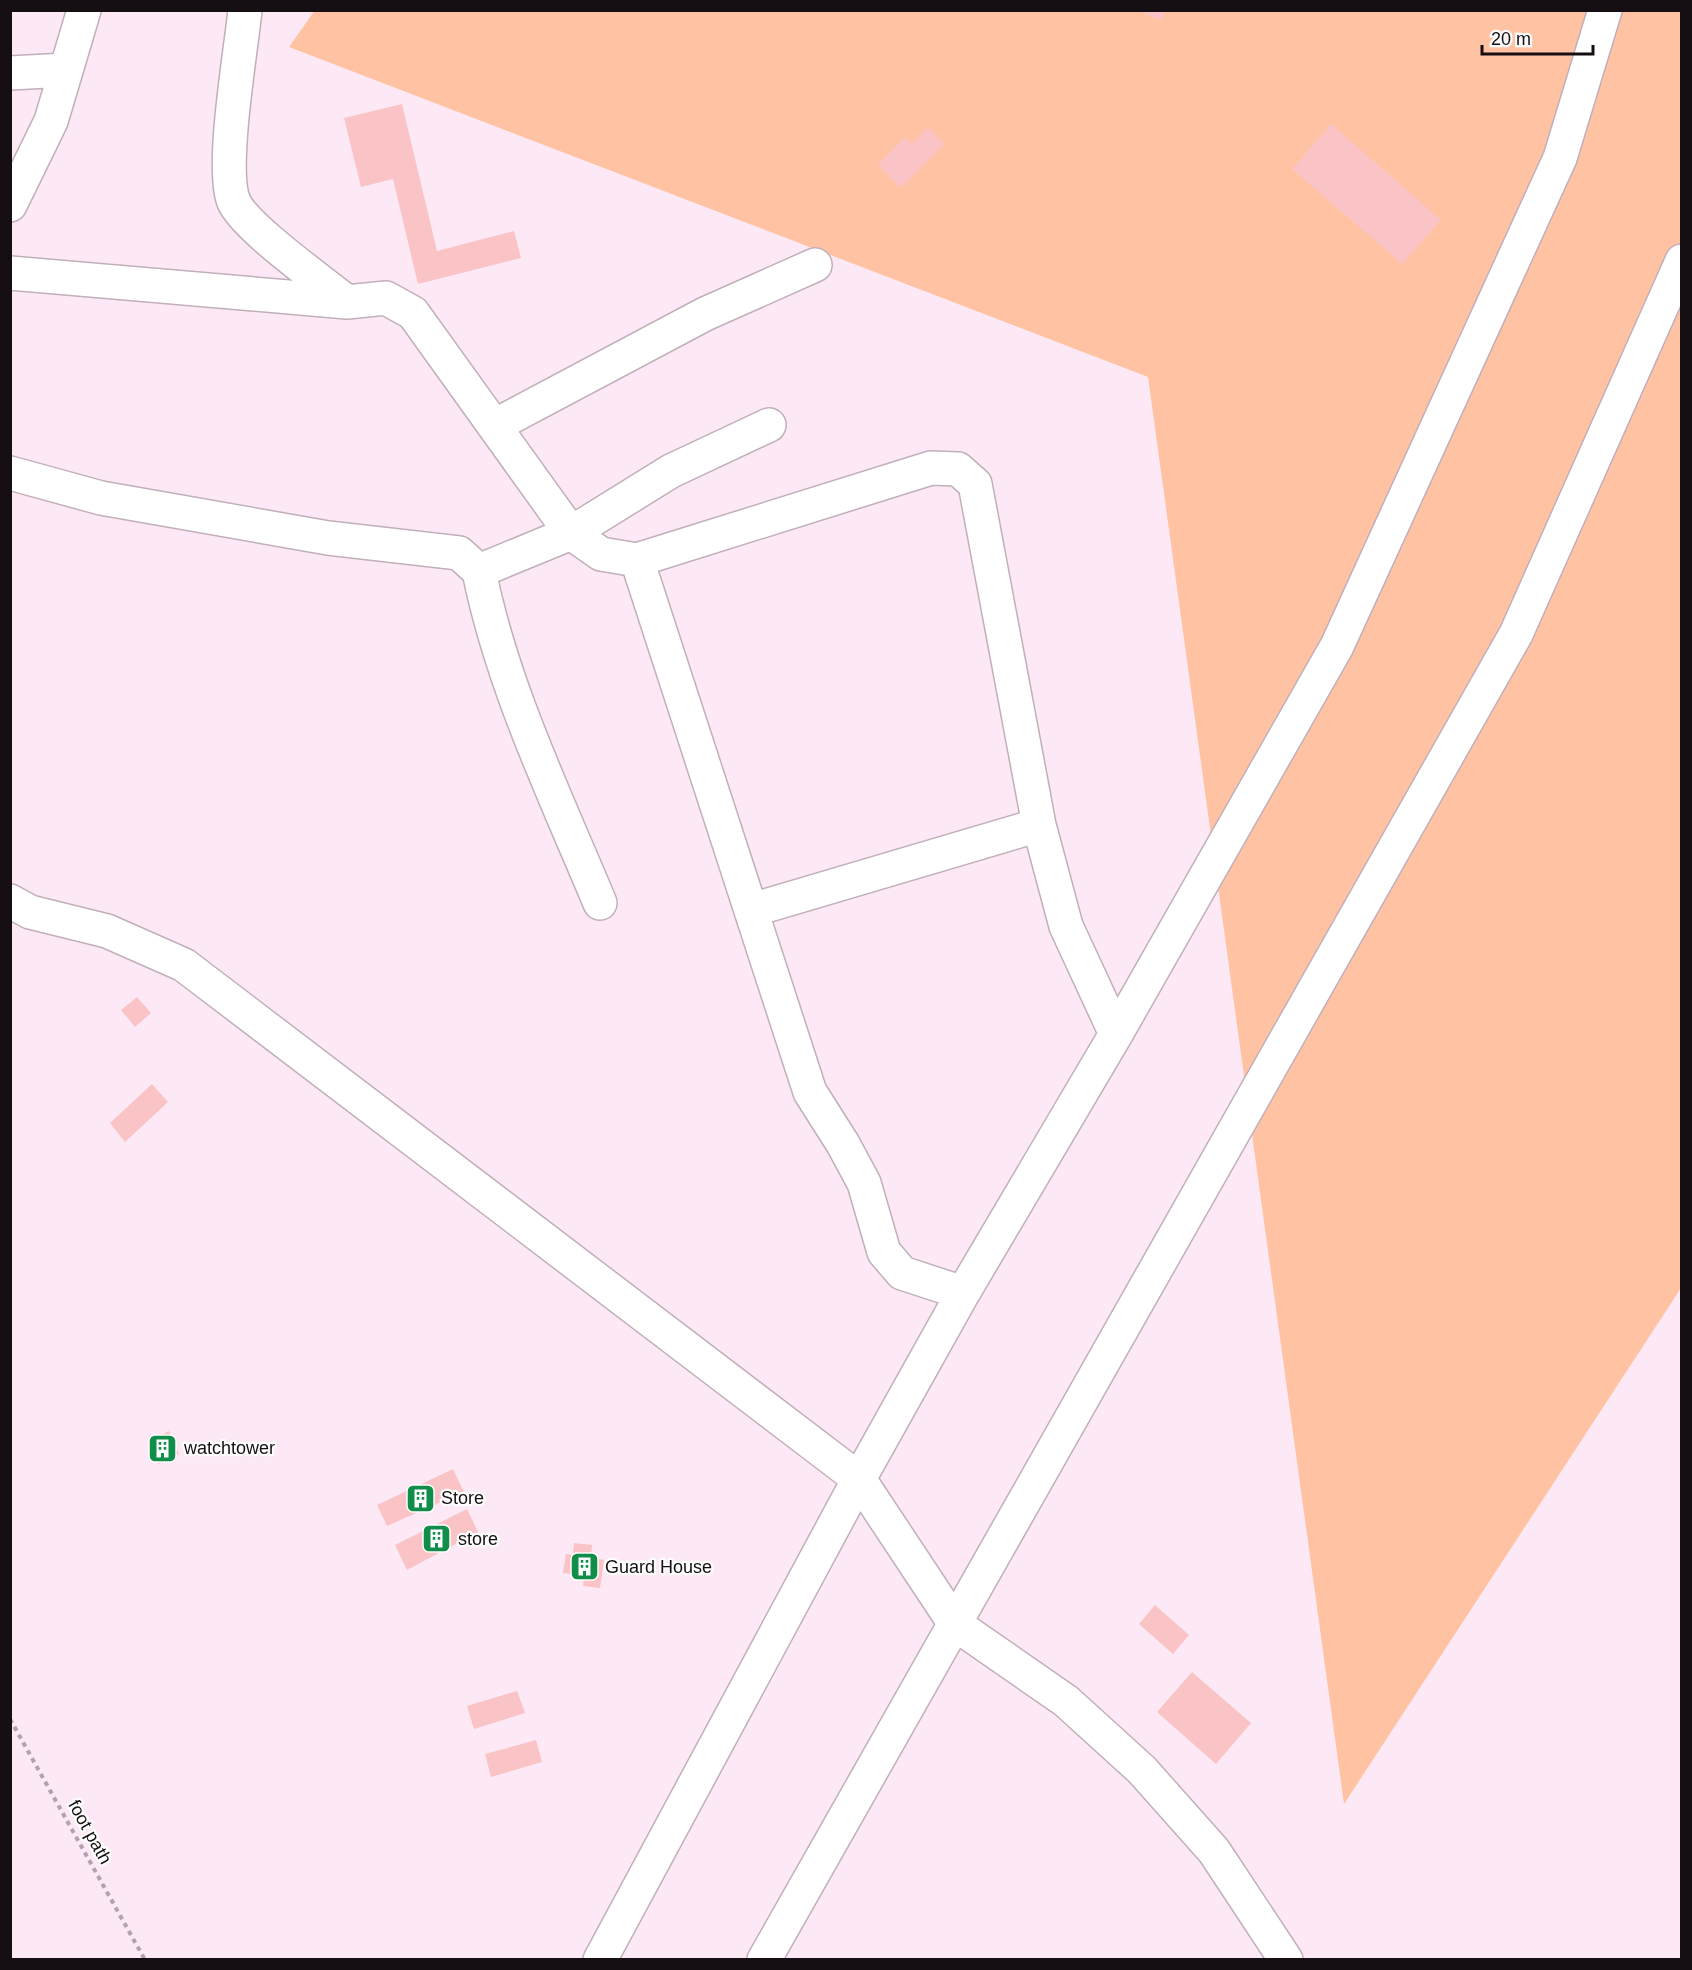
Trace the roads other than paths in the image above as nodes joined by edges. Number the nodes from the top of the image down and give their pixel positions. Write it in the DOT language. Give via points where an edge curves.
graph roads {
  1 [pos="84,10"];
  2 [pos="245,10"];
  3 [pos="1605,10"];
  4 [pos="66,70"];
  5 [pos="10,73"];
  6 [pos="10,206"];
  7 [pos="1682,261"];
  8 [pos="816,265"];
  9 [pos="10,273"];
  10 [pos="347,302"];
  11 [pos="496,425"];
  12 [pos="769,425"];
  13 [pos="10,473"];
  14 [pos="571,533"];
  15 [pos="637,560"];
  16 [pos="479,571"];
  17 [pos="1039,825"];
  18 [pos="10,902"];
  19 [pos="600,903"];
  20 [pos="752,910"];
  21 [pos="1116,1034"];
  22 [pos="963,1293"];
  23 [pos="859,1479"];
  24 [pos="955,1624"];
  25 [pos="600,1959"];
  26 [pos="764,1959"];
  27 [pos="1286,1959"];
  1 -- 4 [label="street"];
  2 -- 10 [label="street" via="227,174 234,202 252,225"];
  3 -- 21 [label="street" via="1560,158 1337,646"];
  4 -- 5 [label="street"];
  4 -- 6 [label="street" via="51,121"];
  7 -- 24 [label="street" via="1516,634"];
  8 -- 11 [label="street" via="705,314"];
  9 -- 10 [label="street"];
  10 -- 11 [label="street" via="386,298 413,313"];
  11 -- 14 [label="street"];
  12 -- 14 [label="street" via="671,471"];
  13 -- 16 [label="street" via="113,500 328,538 459,553"];
  14 -- 15 [label="street" via="601,554"];
  14 -- 16 [label="street"];
  15 -- 17 [label="street" via="931,468 958,469 975,484"];
  15 -- 20 [label="street"];
  16 -- 19 [label="street" via="508,677"];
  17 -- 20 [label="street"];
  17 -- 21 [label="street" via="1066,926"];
  18 -- 23 [label="street" via="30,912 107,931 184,965"];
  20 -- 22 [label="street" via="810,1092 864,1183 884,1252 902,1273"];
  21 -- 22 [label="street"];
  22 -- 23 [label="street"];
  23 -- 24 [label="street"];
  23 -- 25 [label="street"];
  24 -- 26 [label="street"];
  24 -- 27 [label="street" via="1066,1701 1142,1770 1214,1851"];
}
